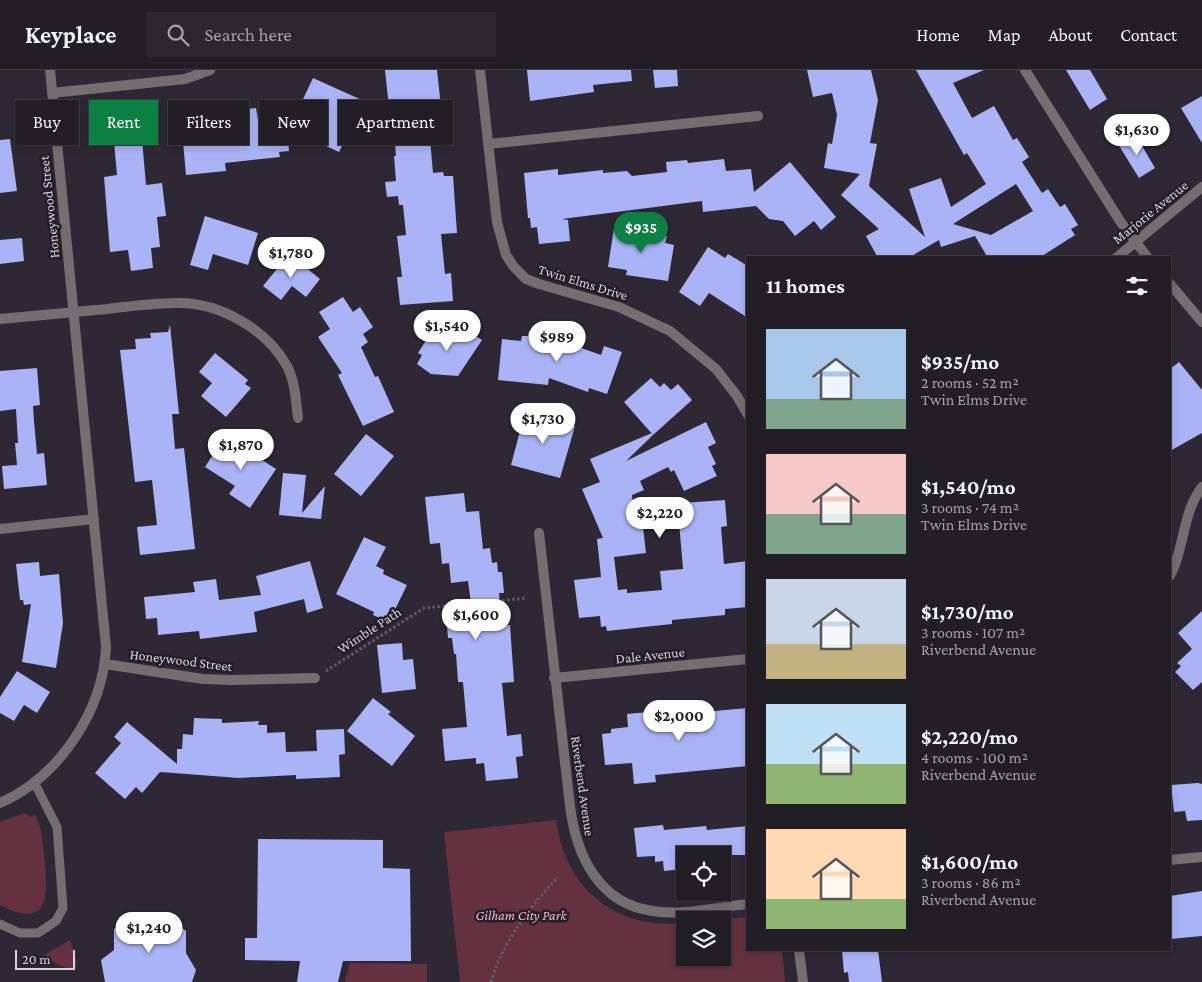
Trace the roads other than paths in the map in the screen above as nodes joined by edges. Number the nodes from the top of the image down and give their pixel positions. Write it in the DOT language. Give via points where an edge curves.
graph roads {
  1 [pos="50,70"];
  2 [pos="210,70"];
  3 [pos="480,70"];
  4 [pos="1025,70"];
  5 [pos="52,93"];
  6 [pos="758,116"];
  7 [pos="488,144"];
  8 [pos="1202,187"];
  9 [pos="1135,243"];
  10 [pos="1119,256"];
  11 [pos="1146,256"];
  12 [pos="1171,285"];
  13 [pos="74,312"];
  14 [pos="0,319"];
  15 [pos="1202,322"];
  16 [pos="746,412"];
  17 [pos="298,418"];
  18 [pos="1202,487"];
  19 [pos="94,518"];
  20 [pos="0,529"];
  21 [pos="539,533"];
  22 [pos="1171,574"];
  23 [pos="746,659"];
  24 [pos="105,664"];
  25 [pos="315,678"];
  26 [pos="554,678"];
  27 [pos="34,782"];
  28 [pos="0,803"];
  29 [pos="1202,857"];
  30 [pos="1171,860"];
  31 [pos="746,904"];
  32 [pos="0,924"];
  33 [pos="799,951"];
  34 [pos="803,982"];
  1 -- 5 [label="street, Honeywood Street"];
  2 -- 5 [label="street" via="185,79"];
  3 -- 7 [label="street, Twin Elms Drive"];
  4 -- 9 [label="street"];
  5 -- 13 [label="street, Honeywood Street"];
  6 -- 7 [label="street"];
  7 -- 16 [label="street, Twin Elms Drive" via="500,240 514,267 526,279 619,307 670,331 716,369"];
  8 -- 9 [label="street, Marjorie Avenue"];
  9 -- 10 [label="street, Marjorie Avenue"];
  9 -- 11 [label="street"];
  12 -- 15 [label="street"];
  13 -- 14 [label="street"];
  13 -- 17 [label="street" via="180,303 209,307 230,316 252,328 277,351 295,386"];
  13 -- 19 [label="street, Honeywood Street"];
  18 -- 22 [label="street" via="1189,510 1180,552"];
  19 -- 20 [label="street"];
  19 -- 24 [label="street, Honeywood Street"];
  21 -- 26 [label="street, Riverbend Avenue"];
  23 -- 26 [label="street, Dale Avenue"];
  24 -- 25 [label="street, Honeywood Street" via="203,679"];
  24 -- 27 [label="street, Honeywood Street" via="91,708 75,738"];
  26 -- 31 [label="street, Riverbend Avenue" via="574,832 583,860 594,876 626,902 652,911"];
  27 -- 28 [label="street, Honeywood Street"];
  27 -- 32 [label="lane" via="57,827 63,908 56,921 38,933 20,933"];
  29 -- 30 [label="street"];
  33 -- 34 [label="street"];
}
